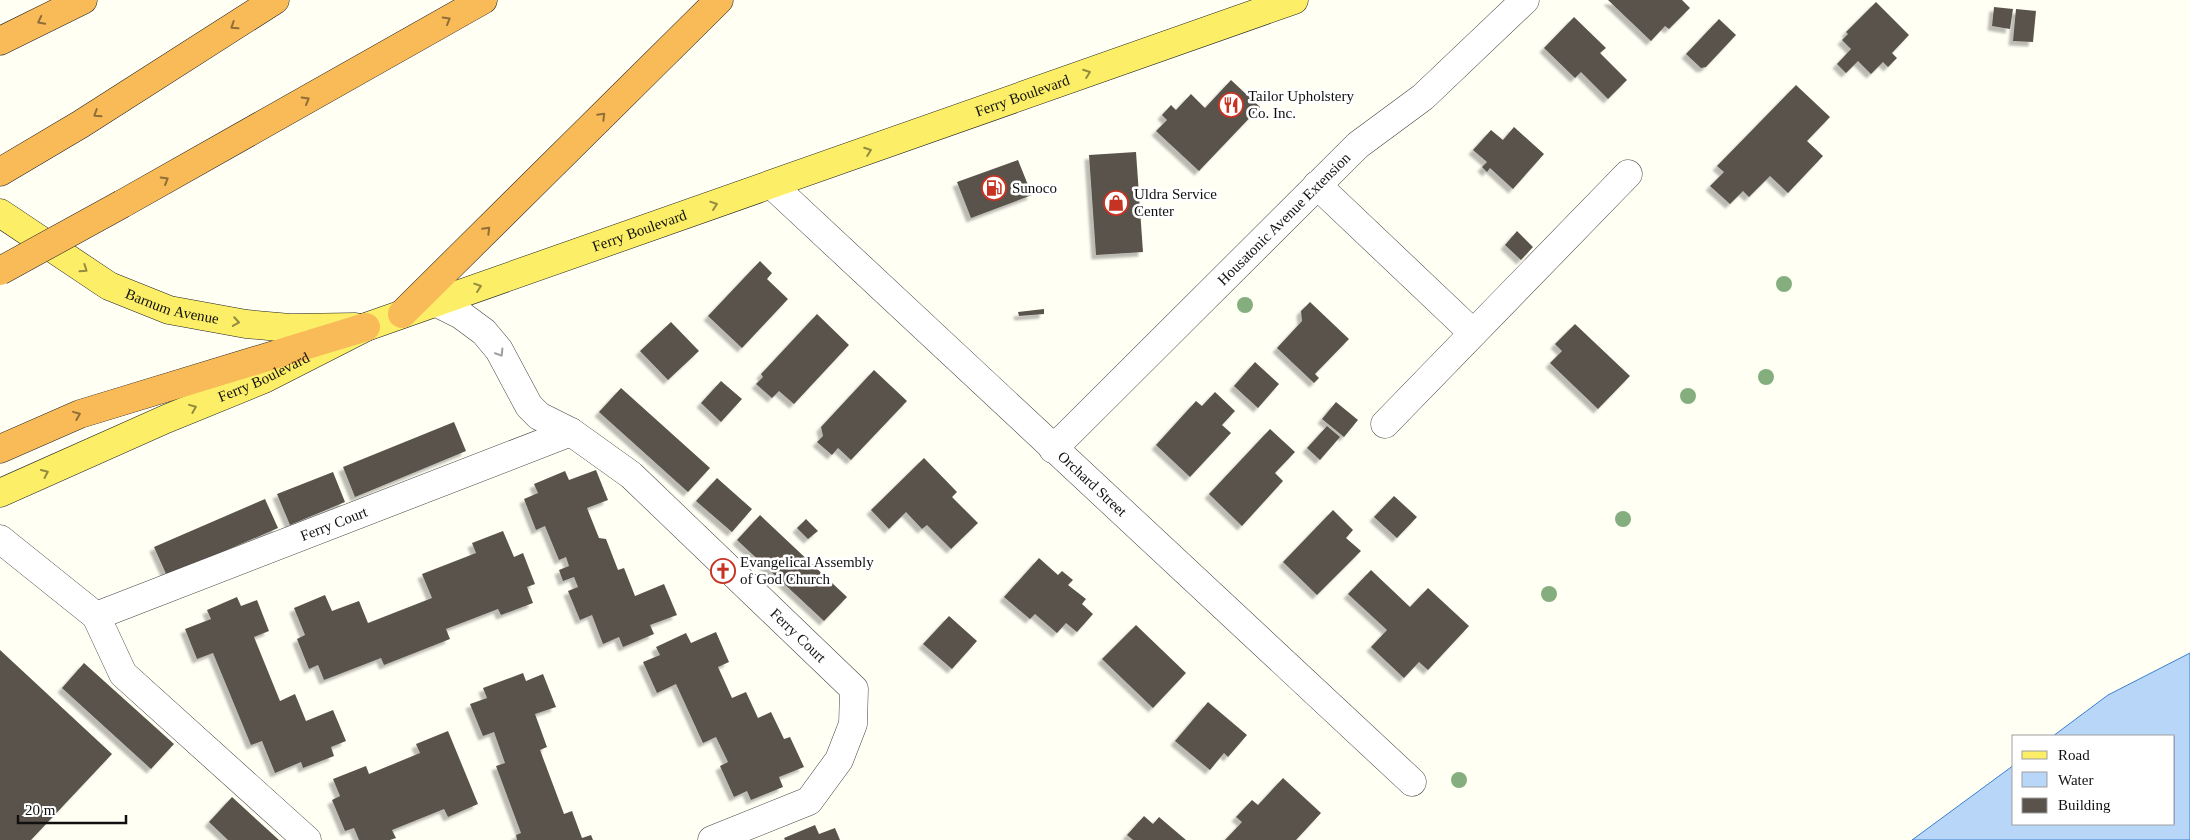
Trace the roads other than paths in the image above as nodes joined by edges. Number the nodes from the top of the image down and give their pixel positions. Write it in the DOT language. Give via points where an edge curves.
graph roads {
  1 [pos="83,0"];
  2 [pos="275,0"];
  3 [pos="483,0"];
  4 [pos="719,0"];
  5 [pos="1294,0"];
  6 [pos="1525,0"];
  7 [pos="0,41"];
  8 [pos="0,172"];
  9 [pos="1628,174"];
  10 [pos="772,185"];
  11 [pos="1317,186"];
  12 [pos="0,213"];
  13 [pos="0,271"];
  14 [pos="435,302"];
  15 [pos="402,314"];
  16 [pos="366,327"];
  17 [pos="1474,333"];
  18 [pos="1385,424"];
  19 [pos="571,432"];
  20 [pos="0,449"];
  21 [pos="1054,449"];
  22 [pos="0,493"];
  23 [pos="0,539"];
  24 [pos="96,616"];
  25 [pos="1412,782"];
  26 [pos="307,840"];
  27 [pos="712,840"];
  1 -- 7 [label="highway, one-way"];
  2 -- 8 [label="highway, one-way"];
  13 -- 3 [label="highway, one-way, bridge"];
  15 -- 4 [label="highway, one-way"];
  10 -- 5 [label="main road, Ferry Boulevard, one-way"];
  6 -- 11 [label="street, Housatonic Avenue Extension" via="1423,97 1358,145"];
  9 -- 17 [label="street"];
  14 -- 10 [label="main road, Ferry Boulevard, one-way"];
  10 -- 21 [label="street, Orchard Street"];
  11 -- 17 [label="street"];
  11 -- 21 [label="street, Housatonic Avenue Extension"];
  12 -- 16 [label="main road, Barnum Avenue, one-way" via="109,286 169,310 246,324 290,328"];
  14 -- 15 [label="main road, Ferry Boulevard"];
  14 -- 19 [label="street, Ferry Court, one-way" via="484,332 500,350 529,406 539,416"];
  15 -- 16 [label="main road, Ferry Boulevard"];
  20 -- 16 [label="highway, one-way" via="80,414"];
  22 -- 16 [label="main road, Ferry Boulevard, one-way" via="264,379"];
  17 -- 18 [label="street"];
  19 -- 24 [label="street, Ferry Court"];
  19 -- 27 [label="street, Ferry Court" via="631,475 854,689 853,724 839,760 809,801"];
  21 -- 25 [label="street, Orchard Street"];
  23 -- 24 [label="street"];
  24 -- 26 [label="street" via="123,674"];
}
